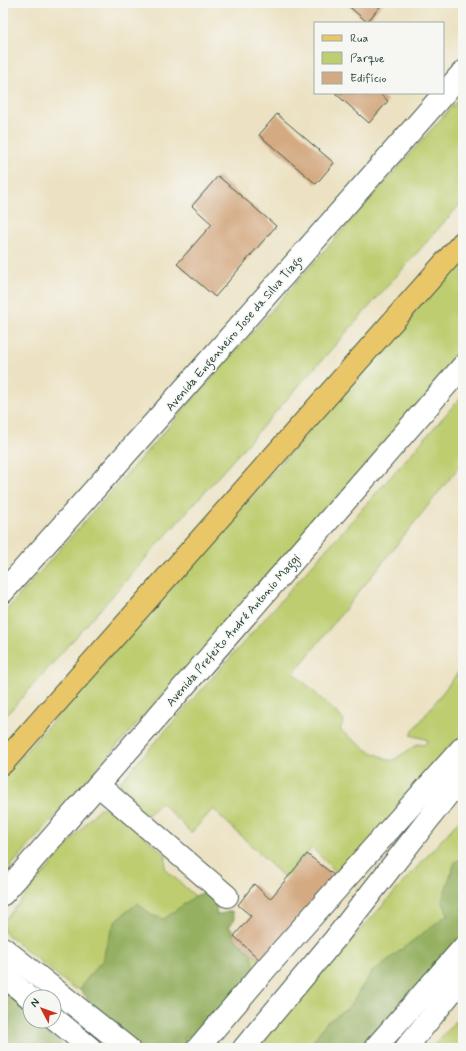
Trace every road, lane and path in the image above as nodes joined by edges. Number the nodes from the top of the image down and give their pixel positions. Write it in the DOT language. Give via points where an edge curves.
graph roads {
  1 [pos="463,72"];
  2 [pos="444,94"];
  3 [pos="444,94"];
  4 [pos="463,242"];
  5 [pos="463,366"];
  6 [pos="3,592"];
  7 [pos="463,747"];
  8 [pos="3,763"];
  9 [pos="459,769"];
  10 [pos="98,785"];
  11 [pos="3,894"];
  12 [pos="227,896"];
  13 [pos="3,948"];
  14 [pos="463,948"];
  15 [pos="3,975"];
  16 [pos="463,978"];
  17 [pos="22,991"];
  18 [pos="62,1025"];
  19 [pos="90,1048"];
  20 [pos="128,1048"];
  21 [pos="198,1048"];
  22 [pos="244,1048"];
  23 [pos="375,1048"];
  24 [pos="406,1048"];
  1 -- 2 [label="street, Avenida Engenheiro Jose da Silva Tiago"];
  3 -- 6 [label="street, Avenida Engenheiro Jose da Silva Tiago"];
  4 -- 8 [label="main road"];
  5 -- 10 [label="street, Avenida Prefeito André Antonio Maggi"];
  7 -- 9 [label="street"];
  9 -- 21 [label="street" via="278,955"];
  9 -- 22 [label="street" via="335,939"];
  10 -- 11 [label="street, Avenida Prefeito André Antonio Maggi"];
  10 -- 12 [label="street"];
  13 -- 20 [label="street"];
  14 -- 23 [label="street"];
  15 -- 17 [label="street"];
  16 -- 24 [label="street"];
  18 -- 19 [label="street"];
}
